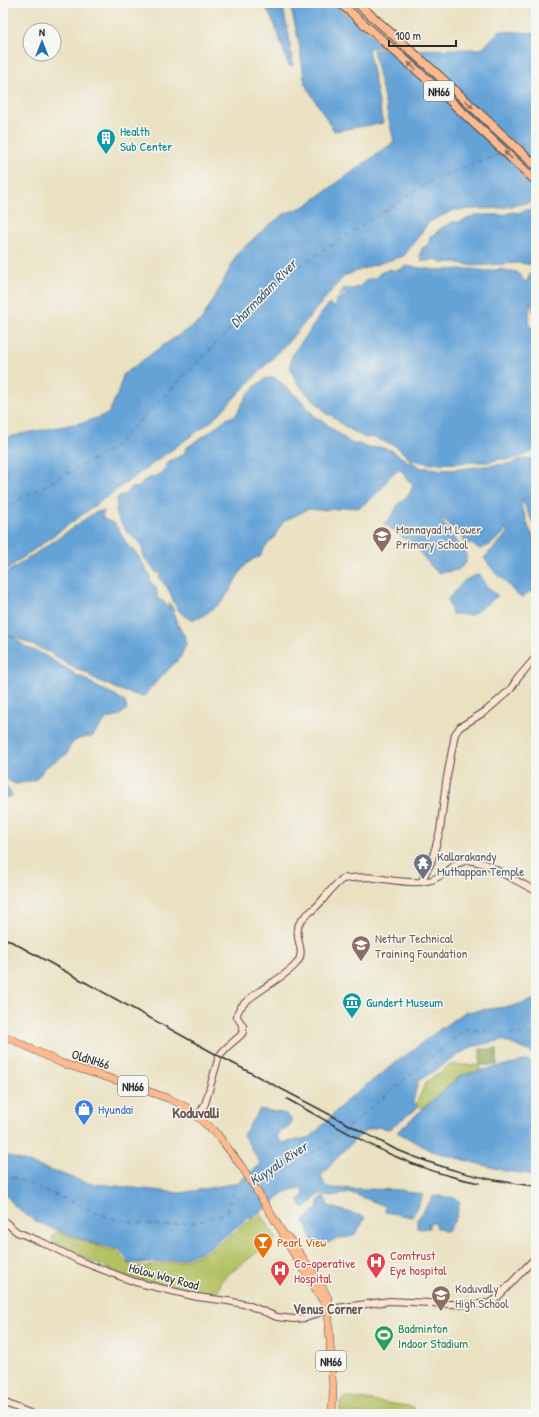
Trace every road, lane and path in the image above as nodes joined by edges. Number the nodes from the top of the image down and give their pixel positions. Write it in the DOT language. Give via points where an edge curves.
graph roads {
  1 [pos="340,3"];
  2 [pos="357,3"];
  3 [pos="536,166"];
  4 [pos="536,181"];
  5 [pos="536,657"];
  6 [pos="421,882"];
  7 [pos="536,891"];
  8 [pos="3,1035"];
  9 [pos="198,1117"];
  10 [pos="3,1220"];
  11 [pos="536,1257"];
  12 [pos="328,1309"];
  13 [pos="3,1402"];
  14 [pos="32,1414"];
  15 [pos="332,1414"];
  4 -- 1 [label="highway, NH66, one-way" via="429,81"];
  2 -- 3 [label="highway, NH66, one-way" via="436,72"];
  5 -- 6 [label="main road" via="510,690 486,711 460,727 455,734 440,831 431,864"];
  6 -- 7 [label="main road" via="432,880 456,864 469,860 485,864"];
  6 -- 9 [label="main road" via="375,877 342,880 302,920 297,934 301,954 296,964 237,1010 236,1017 243,1026 243,1032 219,1056 205,1104"];
  8 -- 9 [label="main road, OldNH66 / NH66" via="61,1063 178,1102"];
  9 -- 12 [label="main road, OldNH66 / NH66" via="217,1134 242,1167 283,1233 319,1281 328,1298"];
  10 -- 12 [label="main road, Holow Way Road" via="17,1232 80,1261 135,1282 197,1297 228,1300 277,1317 294,1320"];
  11 -- 12 [label="main road, Holow Way Road" via="496,1299 489,1303 470,1305 390,1301"];
  12 -- 15 [label="main road, NH66"];
  13 -- 14 [label="main road"];
}
